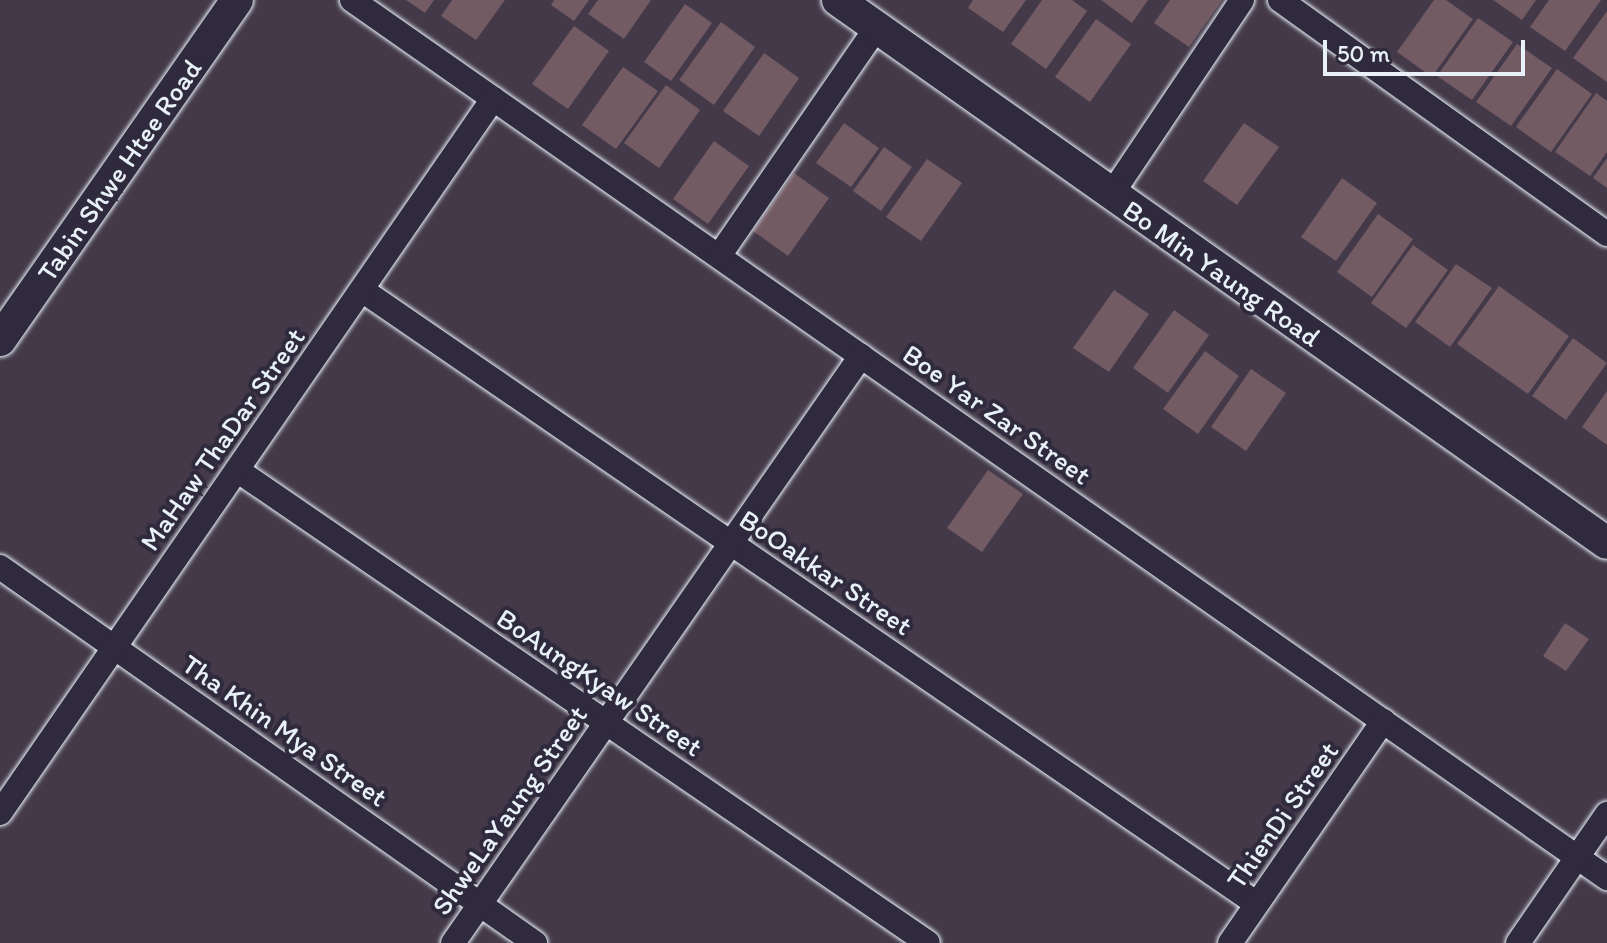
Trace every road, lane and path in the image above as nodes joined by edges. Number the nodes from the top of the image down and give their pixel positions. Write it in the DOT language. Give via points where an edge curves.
graph roads {
  1 [pos="237,0"];
  2 [pos="352,0"];
  3 [pos="838,0"];
  4 [pos="1242,0"];
  5 [pos="1280,0"];
  6 [pos="877,27"];
  7 [pos="493,99"];
  8 [pos="1111,195"];
  9 [pos="1607,234"];
  10 [pos="719,256"];
  11 [pos="362,290"];
  12 [pos="0,340"];
  13 [pos="861,356"];
  14 [pos="237,470"];
  15 [pos="731,543"];
  16 [pos="1607,543"];
  17 [pos="0,567"];
  18 [pos="115,647"];
  19 [pos="1383,721"];
  20 [pos="606,722"];
  21 [pos="0,813"];
  22 [pos="1607,814"];
  23 [pos="1578,857"];
  24 [pos="1607,878"];
  25 [pos="479,904"];
  26 [pos="1257,904"];
  27 [pos="453,943"];
  28 [pos="535,943"];
  29 [pos="928,943"];
  30 [pos="1230,943"];
  31 [pos="1518,943"];
  1 -- 12 [label="street, Tabin Shwe Htee Road"];
  2 -- 7 [label="street, Boe Yar Zar Street"];
  3 -- 6 [label="street, Bo Min Yaung Road"];
  4 -- 8 [label="street"];
  5 -- 9 [label="street"];
  6 -- 8 [label="street, Bo Min Yaung Road"];
  6 -- 10 [label="street"];
  7 -- 10 [label="street, Boe Yar Zar Street"];
  7 -- 11 [label="street, MaHaw ThaDar Street"];
  8 -- 16 [label="street, Bo Min Yaung Road"];
  10 -- 13 [label="street, Boe Yar Zar Street"];
  11 -- 14 [label="street, MaHaw ThaDar Street"];
  11 -- 15 [label="street, BoOakkar Street"];
  13 -- 15 [label="street, ShweLaYaung Street"];
  13 -- 19 [label="street, Boe Yar Zar Street"];
  14 -- 18 [label="street, MaHaw ThaDar Street"];
  14 -- 20 [label="street, BoAungKyaw Street"];
  15 -- 20 [label="street, ShweLaYaung Street"];
  15 -- 26 [label="street, BoOakkar Street"];
  17 -- 18 [label="street, Tha Khin Mya Street"];
  18 -- 21 [label="street, MaHaw ThaDar Street"];
  18 -- 25 [label="street, Tha Khin Mya Street"];
  19 -- 23 [label="street, Boe Yar Zar Street"];
  19 -- 26 [label="street, ThienDi Street"];
  20 -- 25 [label="street, ShweLaYaung Street"];
  20 -- 29 [label="street, BoAungKyaw Street"];
  22 -- 23 [label="street"];
  23 -- 24 [label="street, Boe Yar Zar Street"];
  23 -- 31 [label="street"];
  25 -- 27 [label="street, ShweLaYaung Street"];
  25 -- 28 [label="street, Tha Khin Mya Street"];
  26 -- 30 [label="street, ThienDi Street"];
}
